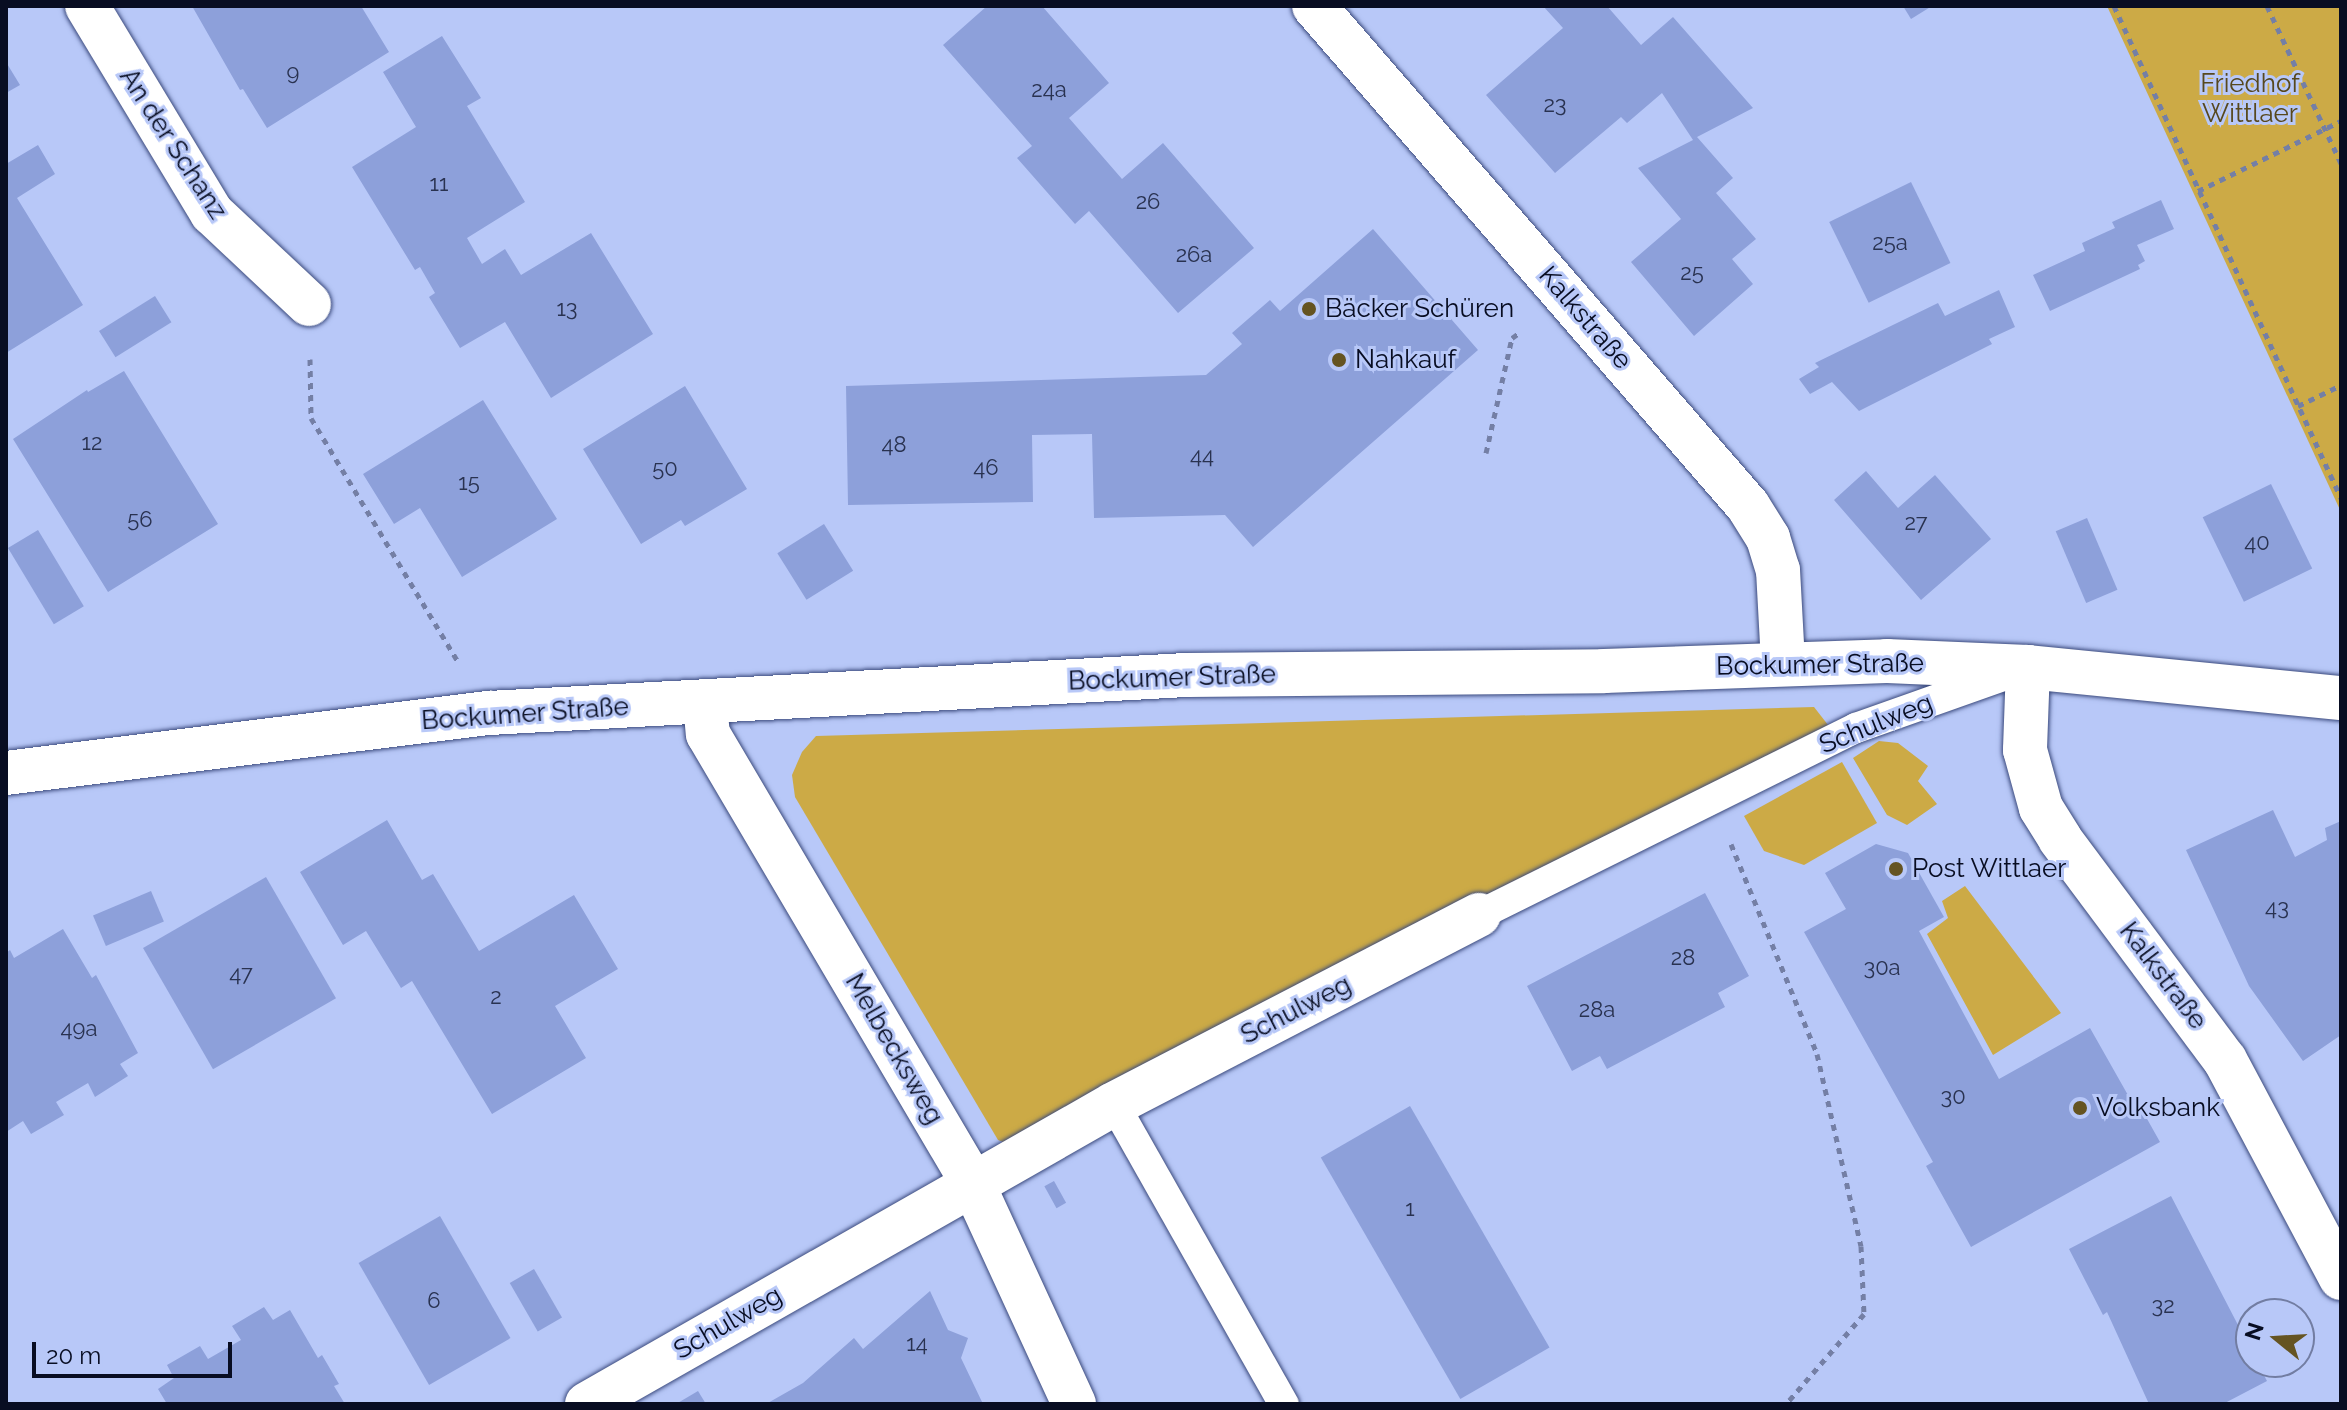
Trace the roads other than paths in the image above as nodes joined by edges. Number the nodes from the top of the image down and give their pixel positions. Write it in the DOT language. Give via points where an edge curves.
graph roads {
  1 [pos="87,6"];
  2 [pos="1314,6"];
  3 [pos="309,304"];
  4 [pos="1783,663"];
  5 [pos="2028,667"];
  6 [pos="2341,698"];
  7 [pos="705,702"];
  8 [pos="6,773"];
  9 [pos="1479,915"];
  10 [pos="1114,1104"];
  11 [pos="972,1182"];
  12 [pos="2341,1278"];
  13 [pos="587,1404"];
  14 [pos="1074,1404"];
  15 [pos="1284,1404"];
  1 -- 3 [label="street, An der Schanz" via="212,213"];
  2 -- 4 [label="street, Kalkstraße" via="1748,506 1768,538 1778,570"];
  4 -- 5 [label="street, Bockumer Straße"];
  4 -- 7 [label="street, Bockumer Straße" via="1604,671 1187,675"];
  5 -- 6 [label="street, Bockumer Straße"];
  5 -- 9 [label="lane, Schulweg" via="1856,728"];
  5 -- 12 [label="street, Kalkstraße" via="2025,750 2041,808 2225,1060"];
  7 -- 8 [label="street, Bockumer Straße" via="489,713"];
  7 -- 11 [label="street, Melbecksweg" via="708,734"];
  9 -- 10 [label="street, Schulweg"];
  10 -- 11 [label="street, Schulweg"];
  10 -- 15 [label="lane"];
  11 -- 13 [label="street, Schulweg"];
  11 -- 14 [label="street, Melbecksweg"];
}
